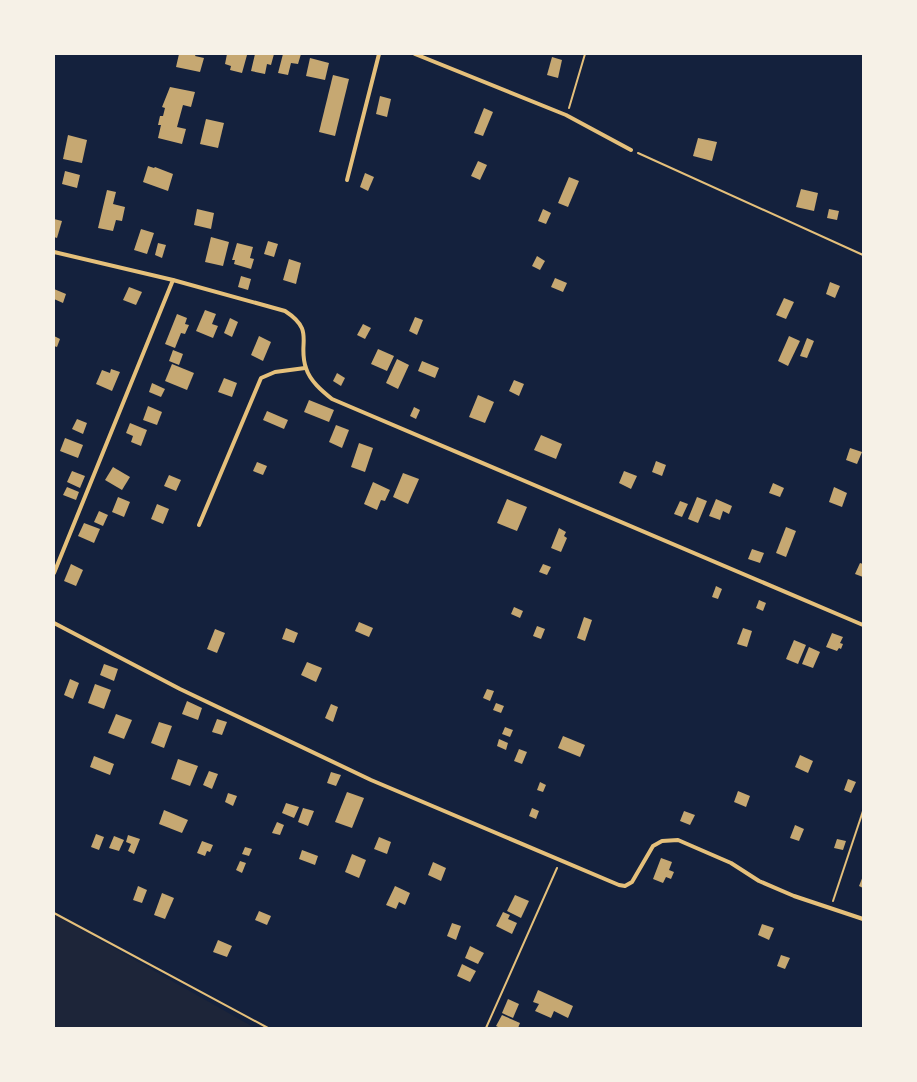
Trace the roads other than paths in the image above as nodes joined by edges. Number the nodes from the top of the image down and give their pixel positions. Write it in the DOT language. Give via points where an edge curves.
graph roads {
  1 [pos="379,54"];
  2 [pos="415,54"];
  3 [pos="631,150"];
  4 [pos="347,180"];
  5 [pos="54,252"];
  6 [pos="173,280"];
  7 [pos="305,368"];
  8 [pos="199,525"];
  9 [pos="54,573"];
  10 [pos="54,623"];
  11 [pos="863,625"];
  12 [pos="863,919"];
  1 -- 4 [label="street"];
  2 -- 3 [label="street" via="566,115"];
  5 -- 6 [label="street"];
  6 -- 7 [label="street" via="285,311 299,322 303,332"];
  6 -- 9 [label="street"];
  7 -- 8 [label="street" via="275,372 261,378"];
  7 -- 11 [label="street" via="317,386 332,398"];
  10 -- 12 [label="street" via="180,689 371,780 619,885 625,886 635,878 653,846 662,841 678,840 731,863 759,881 794,896"];
}
